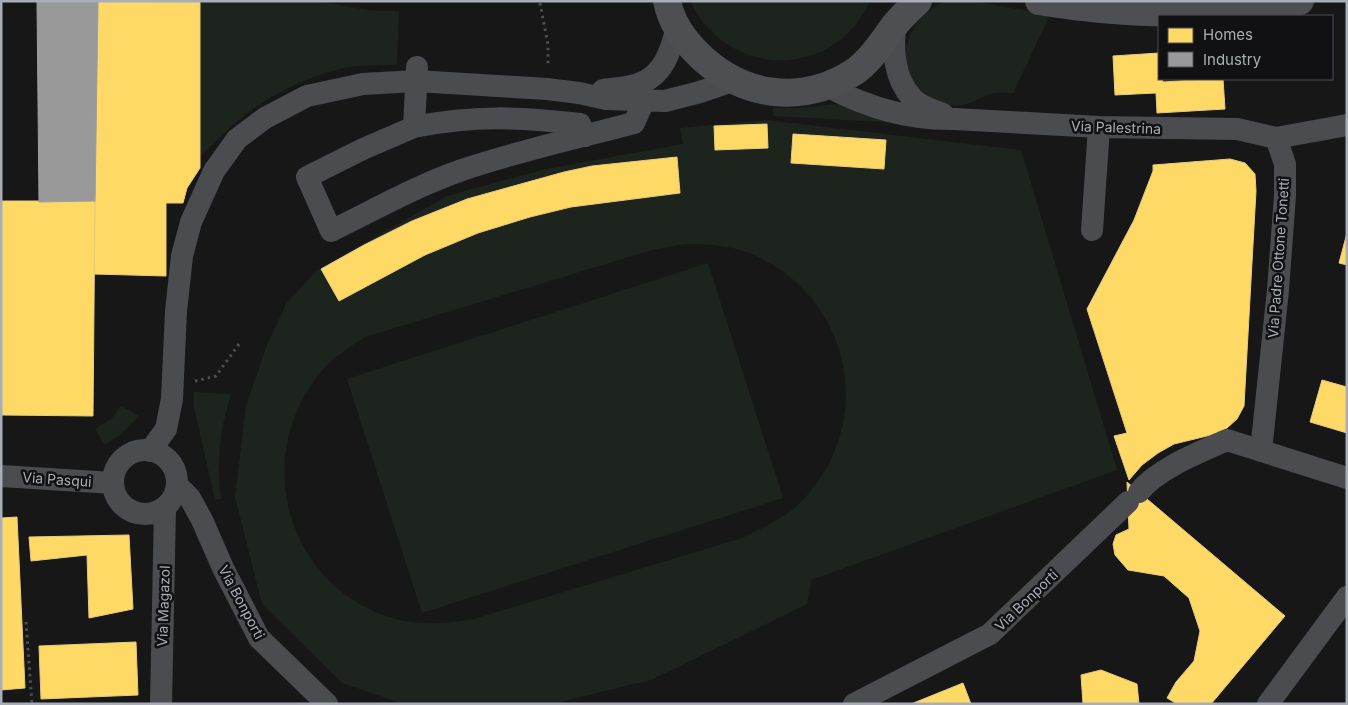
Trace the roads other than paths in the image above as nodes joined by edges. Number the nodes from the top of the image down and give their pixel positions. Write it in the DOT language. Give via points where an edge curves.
graph roads {
  1 [pos="918,1"];
  2 [pos="1040,1"];
  3 [pos="1300,1"];
  4 [pos="668,9"];
  5 [pos="900,13"];
  6 [pos="417,74"];
  7 [pos="732,80"];
  8 [pos="580,86"];
  9 [pos="828,86"];
  10 [pos="644,101"];
  11 [pos="955,119"];
  12 [pos="1347,125"];
  13 [pos="414,127"];
  14 [pos="1099,128"];
  15 [pos="585,136"];
  16 [pos="1276,138"];
  17 [pos="1092,230"];
  18 [pos="150,451"];
  19 [pos="1261,451"];
  20 [pos="1,476"];
  21 [pos="1347,478"];
  22 [pos="113,483"];
  23 [pos="177,485"];
  24 [pos="165,507"];
  25 [pos="1347,597"];
  26 [pos="161,704"];
  27 [pos="327,704"];
  28 [pos="854,704"];
  29 [pos="1268,704"];
  1 -- 5 [label="main road"];
  2 -- 3 [label="main road" via="1138,13 1247,10"];
  4 -- 7 [label="main road" via="692,48 710,66"];
  4 -- 8 [label="street" via="670,53 649,79 638,84"];
  5 -- 9 [label="main road" via="876,52 855,71"];
  5 -- 11 [label="street, Via Palestrina" via="894,50 898,77 912,98 924,107"];
  6 -- 8 [label="street" via="547,89"];
  6 -- 13 [label="street"];
  6 -- 18 [label="street" via="308,96 264,118 237,139 214,171 191,222 182,256 172,399 166,429"];
  7 -- 9 [label="main road" via="779,93"];
  7 -- 10 [label="street" via="665,101"];
  8 -- 10 [label="street" via="606,99"];
  9 -- 11 [label="street, Via Palestrina" via="845,96 906,116"];
  10 -- 15 [label="street" via="634,123"];
  11 -- 14 [label="street, Via Palestrina"];
  12 -- 16 [label="street"];
  13 -- 15 [label="street" via="488,117 530,118 580,124"];
  13 -- 15 [label="street" via="307,177 331,232 406,193 462,170"];
  14 -- 16 [label="street, Via Palestrina" via="1237,129"];
  14 -- 17 [label="street"];
  16 -- 19 [label="street, Via Padre Ottone Tonetti" via="1285,164 1285,195"];
  18 -- 22 [label="street" via="136,452 124,458 116,469"];
  18 -- 23 [label="street" via="161,454 170,463"];
  19 -- 21 [label="street, Via Bonporti"];
  19 -- 28 [label="street, Via Bonporti" via="1227,440 1193,454 1146,483 990,634"];
  20 -- 22 [label="street, Via Pasqui"];
  22 -- 24 [label="street" via="116,497 125,508 138,514 152,513"];
  23 -- 24 [label="street" via="173,498"];
  23 -- 27 [label="street, Via Bonporti" via="190,498 202,520 259,638"];
  24 -- 26 [label="street, Via Magazol"];
  25 -- 29 [label="street"];
}
